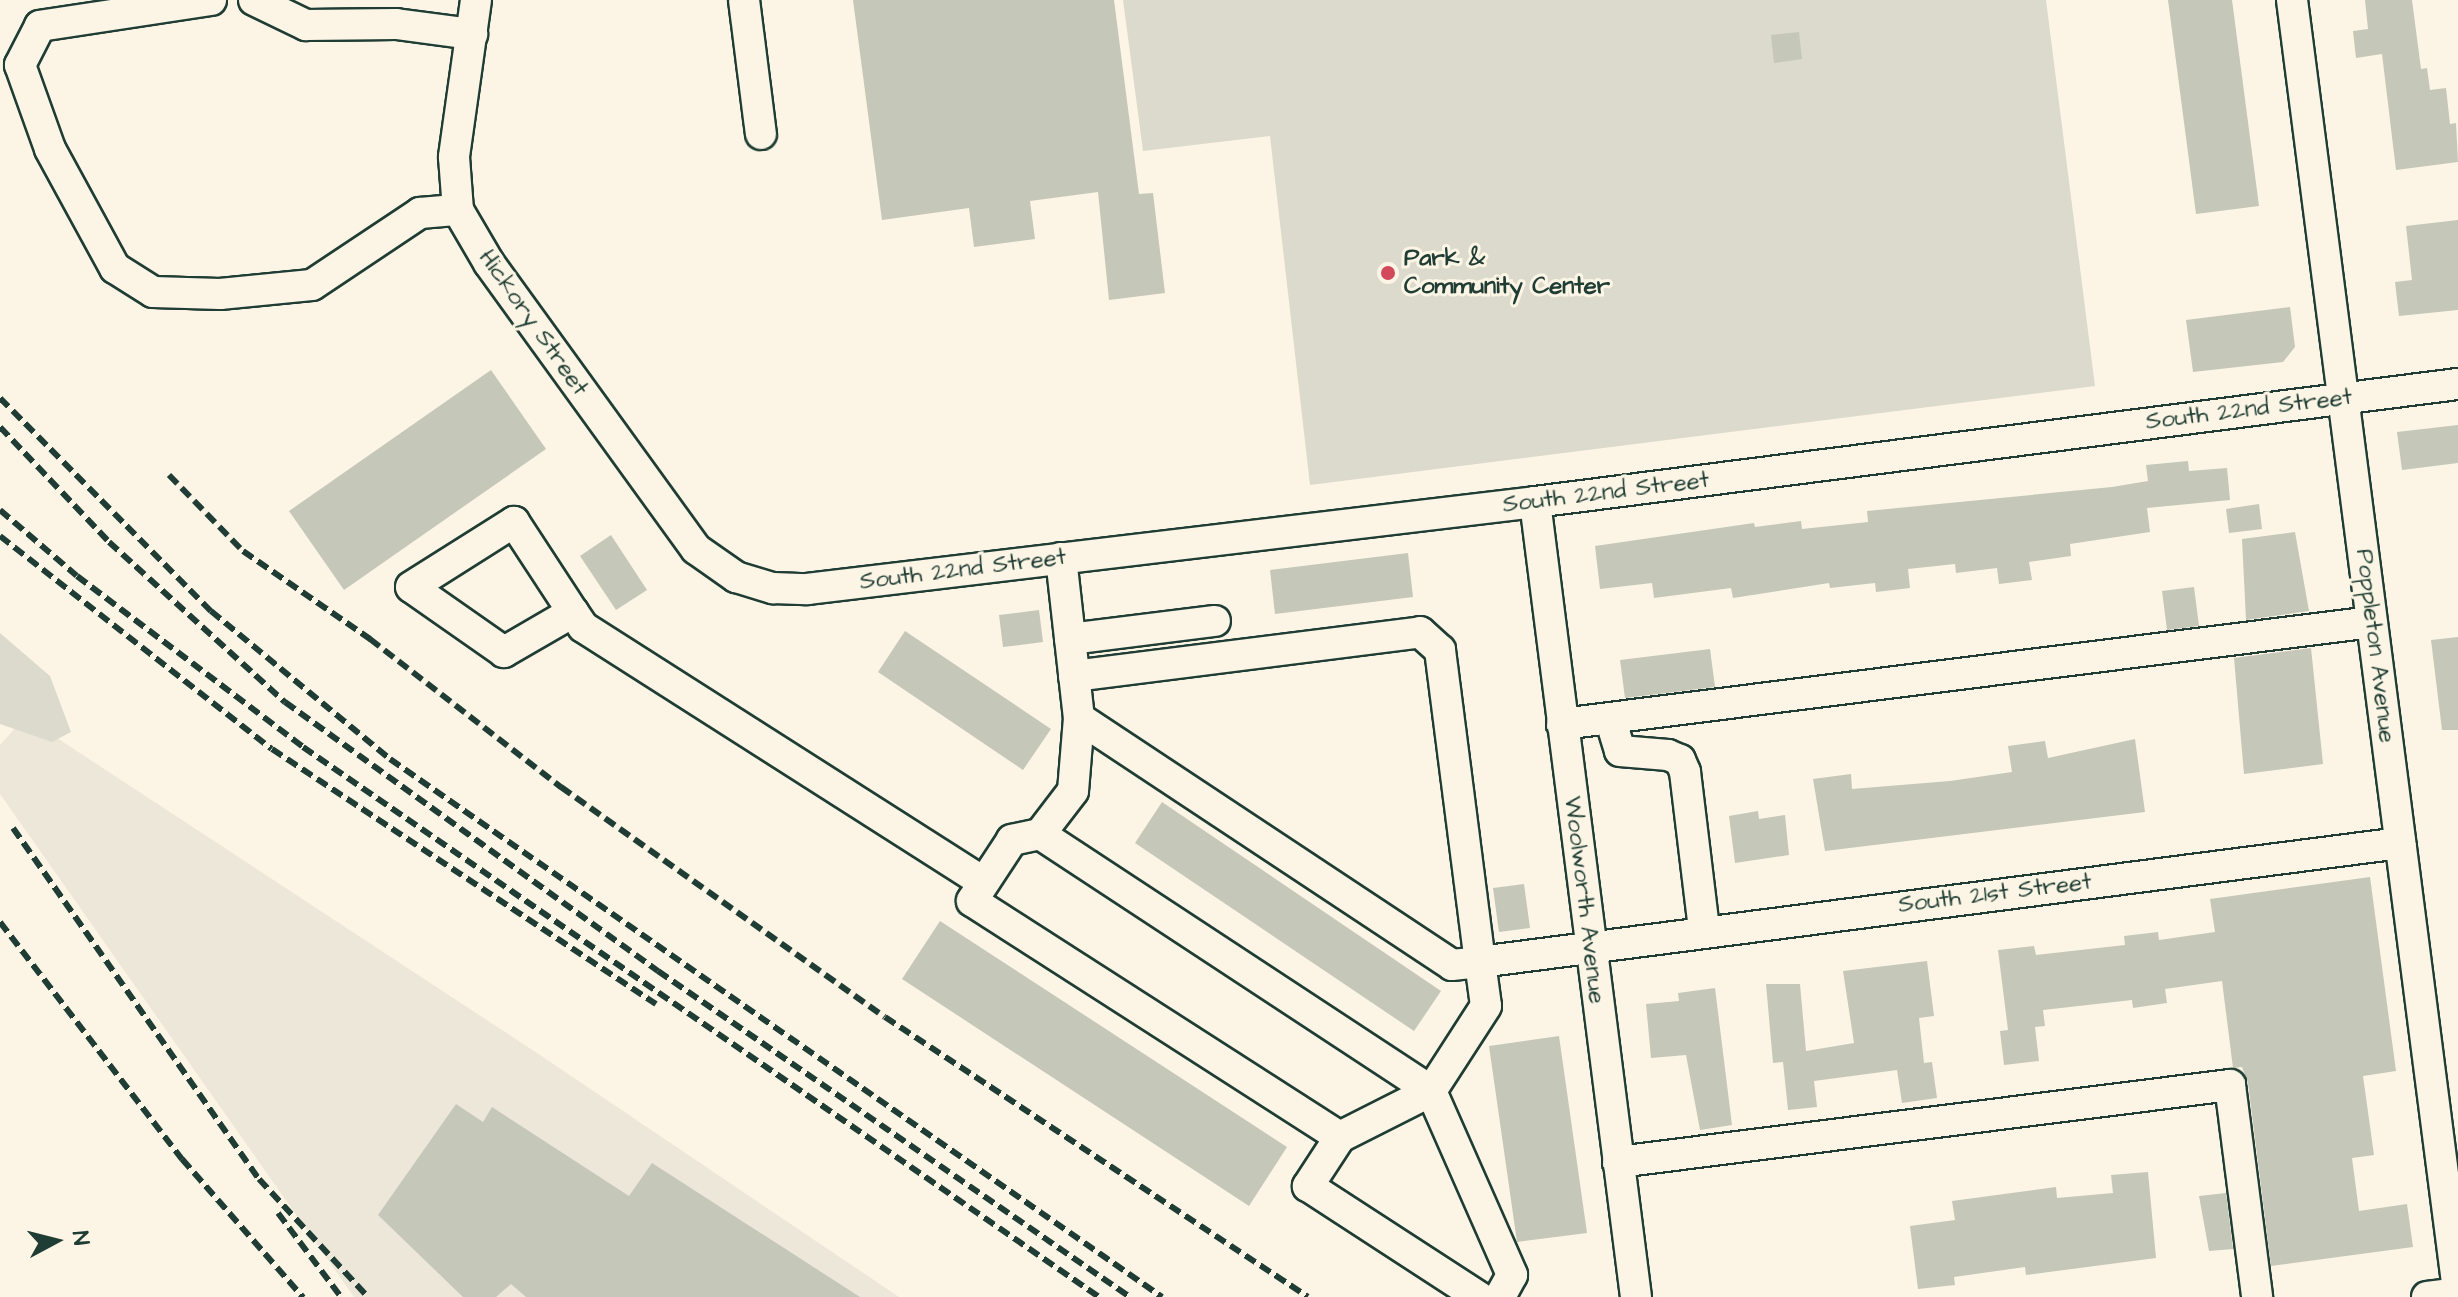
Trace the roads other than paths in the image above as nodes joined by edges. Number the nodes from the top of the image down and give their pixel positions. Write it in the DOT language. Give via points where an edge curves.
graph roads {
  1 [pos="211,0"];
  2 [pos="254,0"];
  3 [pos="476,0"];
  4 [pos="744,0"];
  5 [pos="2292,0"];
  6 [pos="472,34"];
  7 [pos="761,134"];
  8 [pos="458,210"];
  9 [pos="2458,384"];
  10 [pos="2343,398"];
  11 [pos="1535,502"];
  12 [pos="1061,558"];
  13 [pos="754,584"];
  14 [pos="573,612"];
  15 [pos="1215,621"];
  16 [pos="2372,622"];
  17 [pos="1070,639"];
  18 [pos="1074,676"];
  19 [pos="1079,718"];
  20 [pos="1610,718"];
  21 [pos="1562,724"];
  22 [pos="1040,834"];
  23 [pos="2400,843"];
  24 [pos="984,882"];
  25 [pos="1704,930"];
  26 [pos="1590,946"];
  27 [pos="1480,962"];
  28 [pos="1431,1091"];
  29 [pos="1340,1137"];
  30 [pos="1618,1162"];
  31 [pos="2458,1292"];
  32 [pos="1479,1297"];
  33 [pos="1500,1297"];
  34 [pos="1636,1297"];
  35 [pos="2257,1297"];
  36 [pos="2427,1297"];
  1 -- 8 [label="street" via="40,26 20,65 50,149 115,268 153,292 220,294 312,285 420,213"];
  2 -- 6 [label="street" via="306,25 396,24"];
  3 -- 6 [label="street, Hickory Street"];
  4 -- 7 [label="street"];
  5 -- 10 [label="street, Poppleton Avenue"];
  6 -- 8 [label="street, Hickory Street" via="454,157"];
  8 -- 13 [label="street, Hickory Street" via="489,263 679,528 715,565"];
  9 -- 10 [label="street, South 22nd Street"];
  10 -- 11 [label="street, South 22nd Street"];
  10 -- 16 [label="street, Poppleton Avenue"];
  11 -- 12 [label="street, South 22nd Street"];
  11 -- 21 [label="street, Woolworth Avenue"];
  12 -- 13 [label="street, South 22nd Street" via="807,589"];
  12 -- 17 [label="street"];
  14 -- 14 [label="street" via="514,522 411,587 504,652"];
  14 -- 24 [label="street" via="583,627"];
  15 -- 17 [label="street"];
  16 -- 20 [label="street"];
  16 -- 23 [label="street, Poppleton Avenue"];
  17 -- 18 [label="street"];
  18 -- 19 [label="street"];
  18 -- 27 [label="street" via="1420,632 1440,650"];
  19 -- 22 [label="street" via="1073,791"];
  19 -- 27 [label="street, South 21st Street" via="1452,965"];
  20 -- 21 [label="street"];
  20 -- 25 [label="street" via="1620,751 1680,760"];
  21 -- 26 [label="street, Woolworth Avenue"];
  22 -- 24 [label="street" via="1012,840"];
  22 -- 28 [label="street"];
  23 -- 25 [label="street, South 21st Street"];
  23 -- 31 [label="street, Poppleton Avenue"];
  24 -- 29 [label="street" via="972,901"];
  25 -- 26 [label="street, South 21st Street"];
  26 -- 27 [label="street, South 21st Street"];
  26 -- 30 [label="street, Woolworth Avenue"];
  27 -- 28 [label="street" via="1486,1006"];
  28 -- 29 [label="street"];
  28 -- 33 [label="street" via="1512,1275"];
  29 -- 32 [label="street" via="1308,1186"];
  30 -- 34 [label="street, Woolworth Avenue"];
  30 -- 35 [label="street" via="2230,1085"];
  31 -- 36 [label="street"];
}
